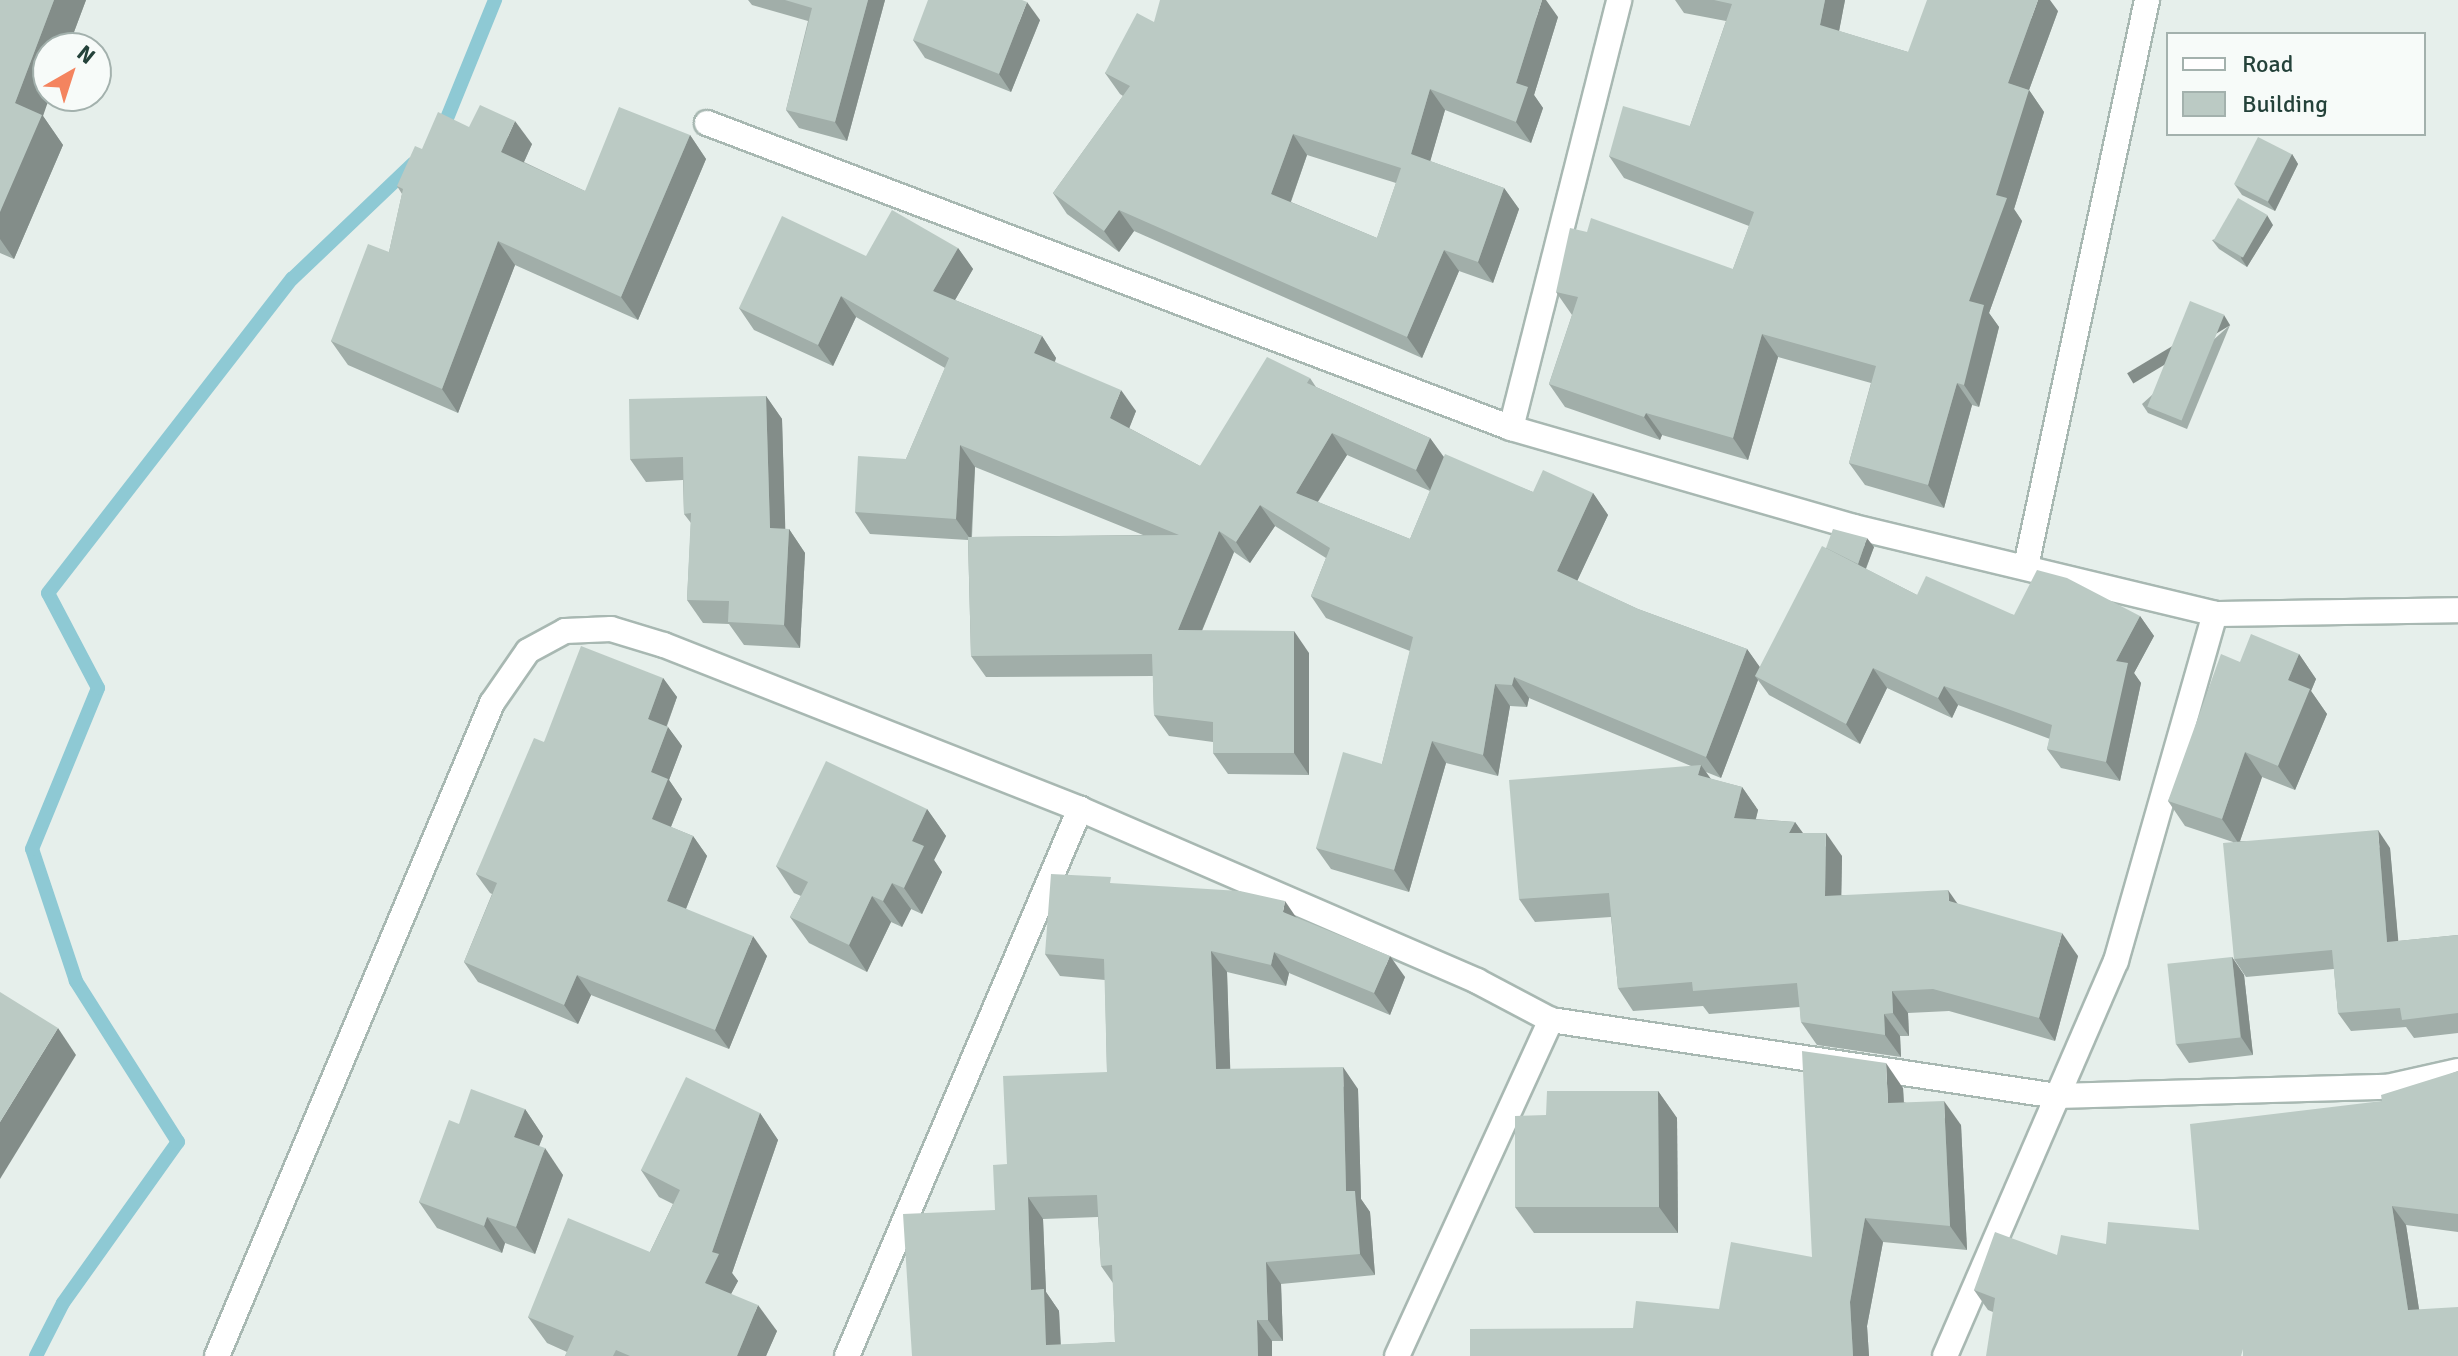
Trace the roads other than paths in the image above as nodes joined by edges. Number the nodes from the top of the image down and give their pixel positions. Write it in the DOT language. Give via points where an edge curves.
graph roads {
  1 [pos="1619,0"];
  2 [pos="2147,0"];
  3 [pos="707,123"];
  4 [pos="1511,428"];
  5 [pos="2026,566"];
  6 [pos="2458,610"];
  7 [pos="2215,614"];
  8 [pos="1080,809"];
  9 [pos="1551,1020"];
  10 [pos="2458,1071"];
  11 [pos="2057,1096"];
  12 [pos="217,1356"];
  13 [pos="847,1356"];
  14 [pos="1397,1356"];
  15 [pos="1945,1356"];
  1 -- 4 [label="street"];
  2 -- 5 [label="street"];
  3 -- 4 [label="street"];
  4 -- 5 [label="street" via="1854,527"];
  5 -- 7 [label="street"];
  6 -- 7 [label="street"];
  7 -- 11 [label="street" via="2116,961"];
  8 -- 9 [label="street" via="1477,981"];
  8 -- 12 [label="street" via="664,645 611,629 565,631 528,651 492,703"];
  8 -- 13 [label="street"];
  9 -- 11 [label="street"];
  9 -- 14 [label="street"];
  10 -- 11 [label="street" via="2387,1087"];
  11 -- 15 [label="street"];
}
